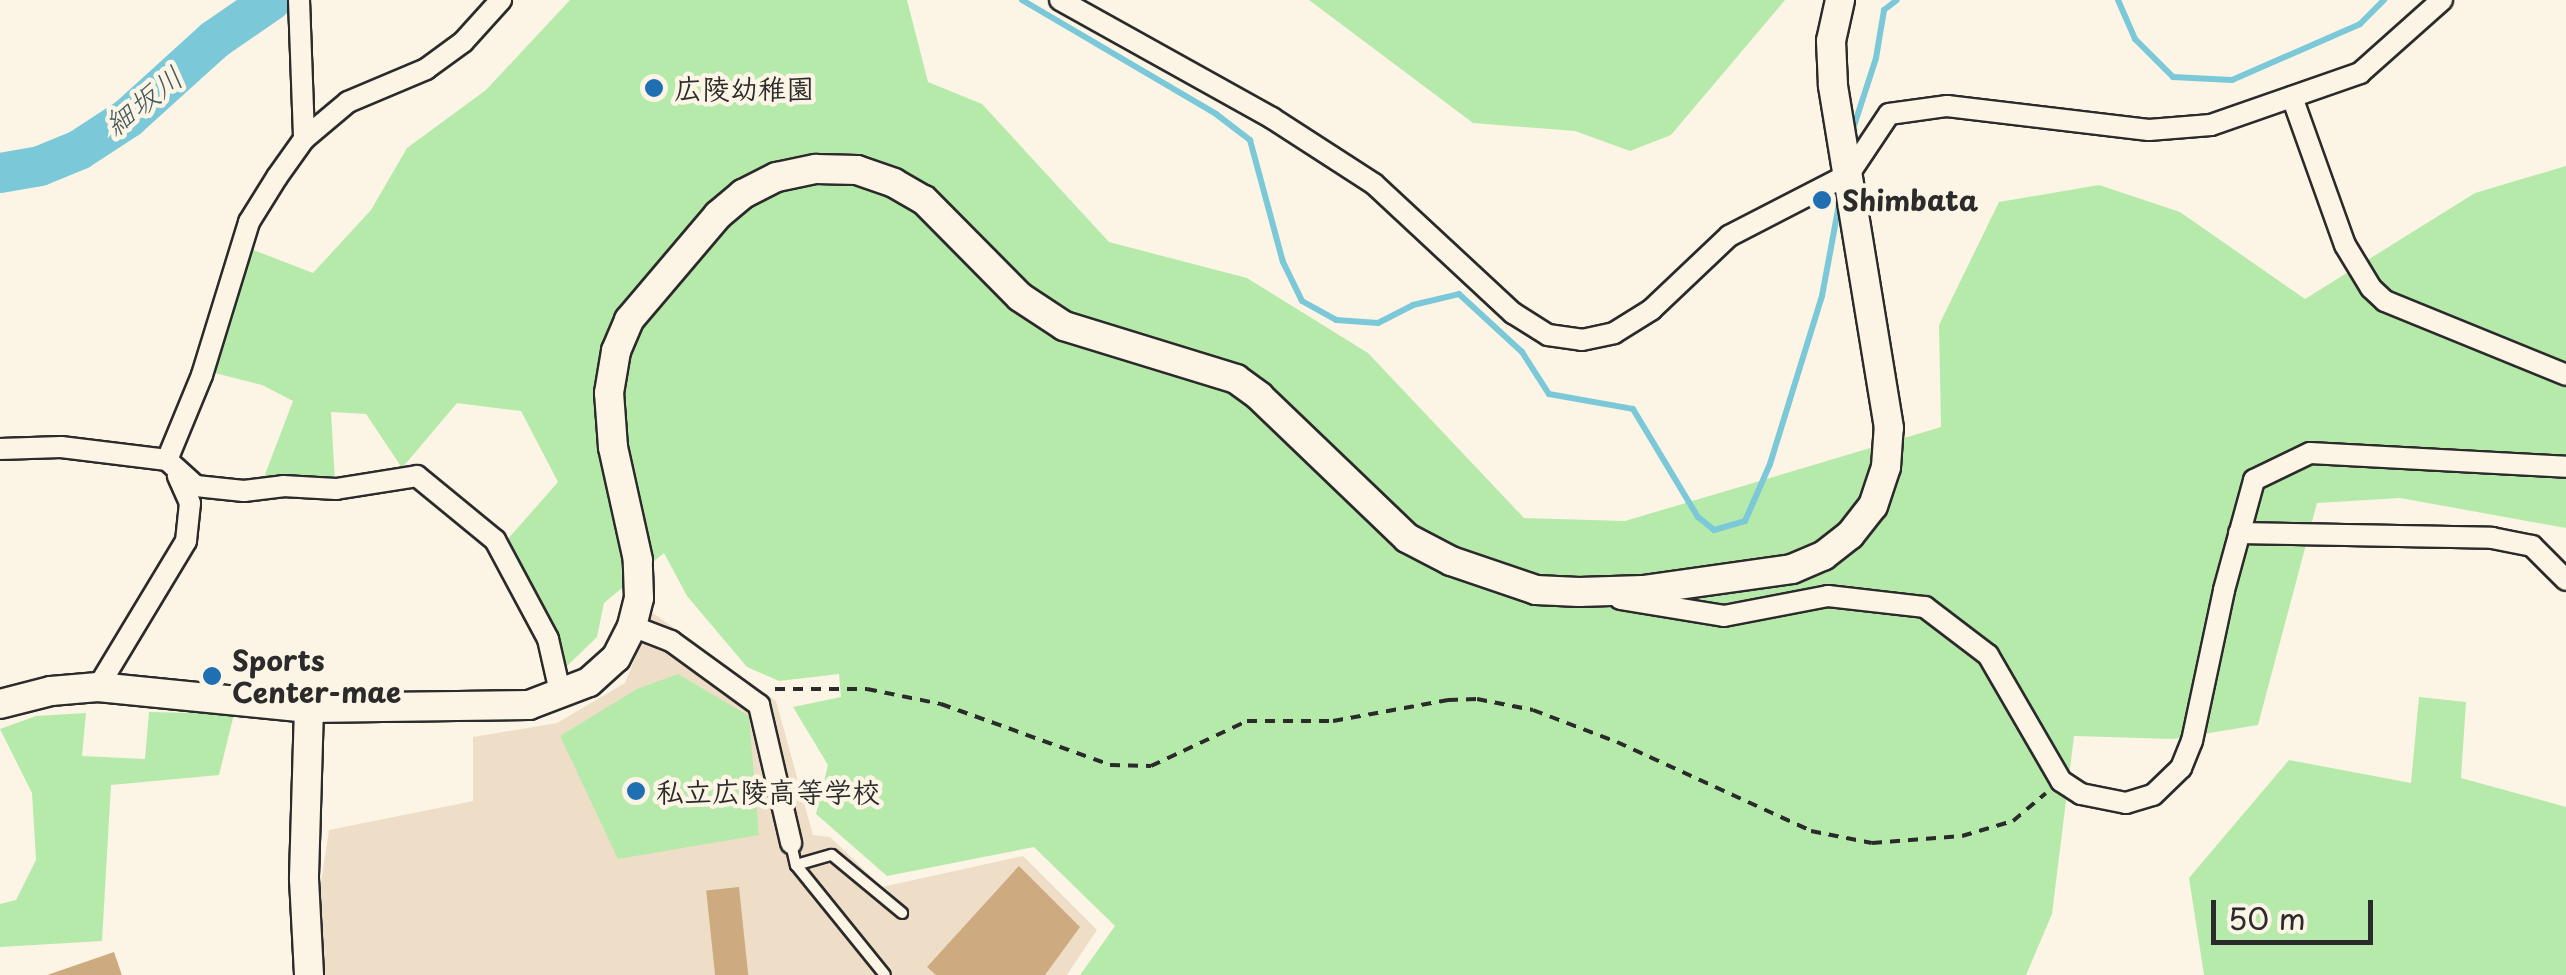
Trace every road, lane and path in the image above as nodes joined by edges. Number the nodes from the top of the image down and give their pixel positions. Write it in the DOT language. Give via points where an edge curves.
graph roads {
  1 [pos="501,0"];
  2 [pos="1060,0"];
  3 [pos="1840,0"];
  4 [pos="2442,0"];
  5 [pos="300,4"];
  6 [pos="2292,97"];
  7 [pos="304,139"];
  8 [pos="1849,174"];
  9 [pos="2566,374"];
  10 [pos="0,450"];
  11 [pos="167,460"];
  12 [pos="2566,467"];
  13 [pos="2239,533"];
  14 [pos="2566,580"];
  15 [pos="1579,592"];
  16 [pos="632,626"];
  17 [pos="98,687"];
  18 [pos="771,689"];
  19 [pos="561,696"];
  20 [pos="0,704"];
  21 [pos="309,708"];
  22 [pos="2061,781"];
  23 [pos="791,843"];
  24 [pos="796,865"];
  25 [pos="902,912"];
  26 [pos="310,975"];
  27 [pos="884,975"];
  1 -- 7 [label="street" via="463,42 426,69 348,102"];
  2 -- 8 [label="street" via="1272,118 1374,184 1512,313 1548,335 1582,340 1614,333 1651,310 1728,236"];
  3 -- 8 [label="street" via="1831,41 1832,85"];
  4 -- 6 [label="street" via="2360,73"];
  5 -- 7 [label="street"];
  6 -- 8 [label="street" via="2211,125 2149,130 1946,106 1890,114"];
  6 -- 9 [label="street" via="2345,245 2371,288 2385,301"];
  7 -- 11 [label="street" via="249,222 202,375"];
  8 -- 15 [label="street" via="1889,428 1873,506 1850,535 1792,569"];
  10 -- 11 [label="street" via="61,447"];
  11 -- 17 [label="street" via="190,503 186,541"];
  11 -- 19 [label="street" via="196,486 244,491 336,490 417,476 496,540 548,639"];
  12 -- 13 [label="street" via="2310,454 2254,480"];
  13 -- 14 [label="street" via="2492,538 2532,546"];
  13 -- 22 [label="street" via="2181,768 2153,795 2126,803 2080,794"];
  15 -- 16 [label="street" via="1536,590 1491,576 1408,538 1236,379 1064,326 1020,297 924,200 857,170 816,170 777,178 718,215 629,320 616,351 609,394 613,447 638,560"];
  15 -- 22 [label="street" via="1724,616 1828,596 1924,607 1988,656"];
  16 -- 19 [label="street" via="616,658"];
  16 -- 23 [label="street" via="671,641 759,705"];
  17 -- 20 [label="street" via="51,690"];
  17 -- 21 [label="street"];
  18 -- 22 [label="path" via="867,689 941,704 1110,765 1151,766 1248,720 1333,721 1478,699 1533,710 1618,742 1810,831 1872,843 1962,836 2013,821"];
  19 -- 21 [label="street" via="528,705"];
  21 -- 26 [label="street" via="304,880"];
  23 -- 24 [label="lane"];
  24 -- 25 [label="lane" via="832,854"];
  24 -- 27 [label="lane"];
}
